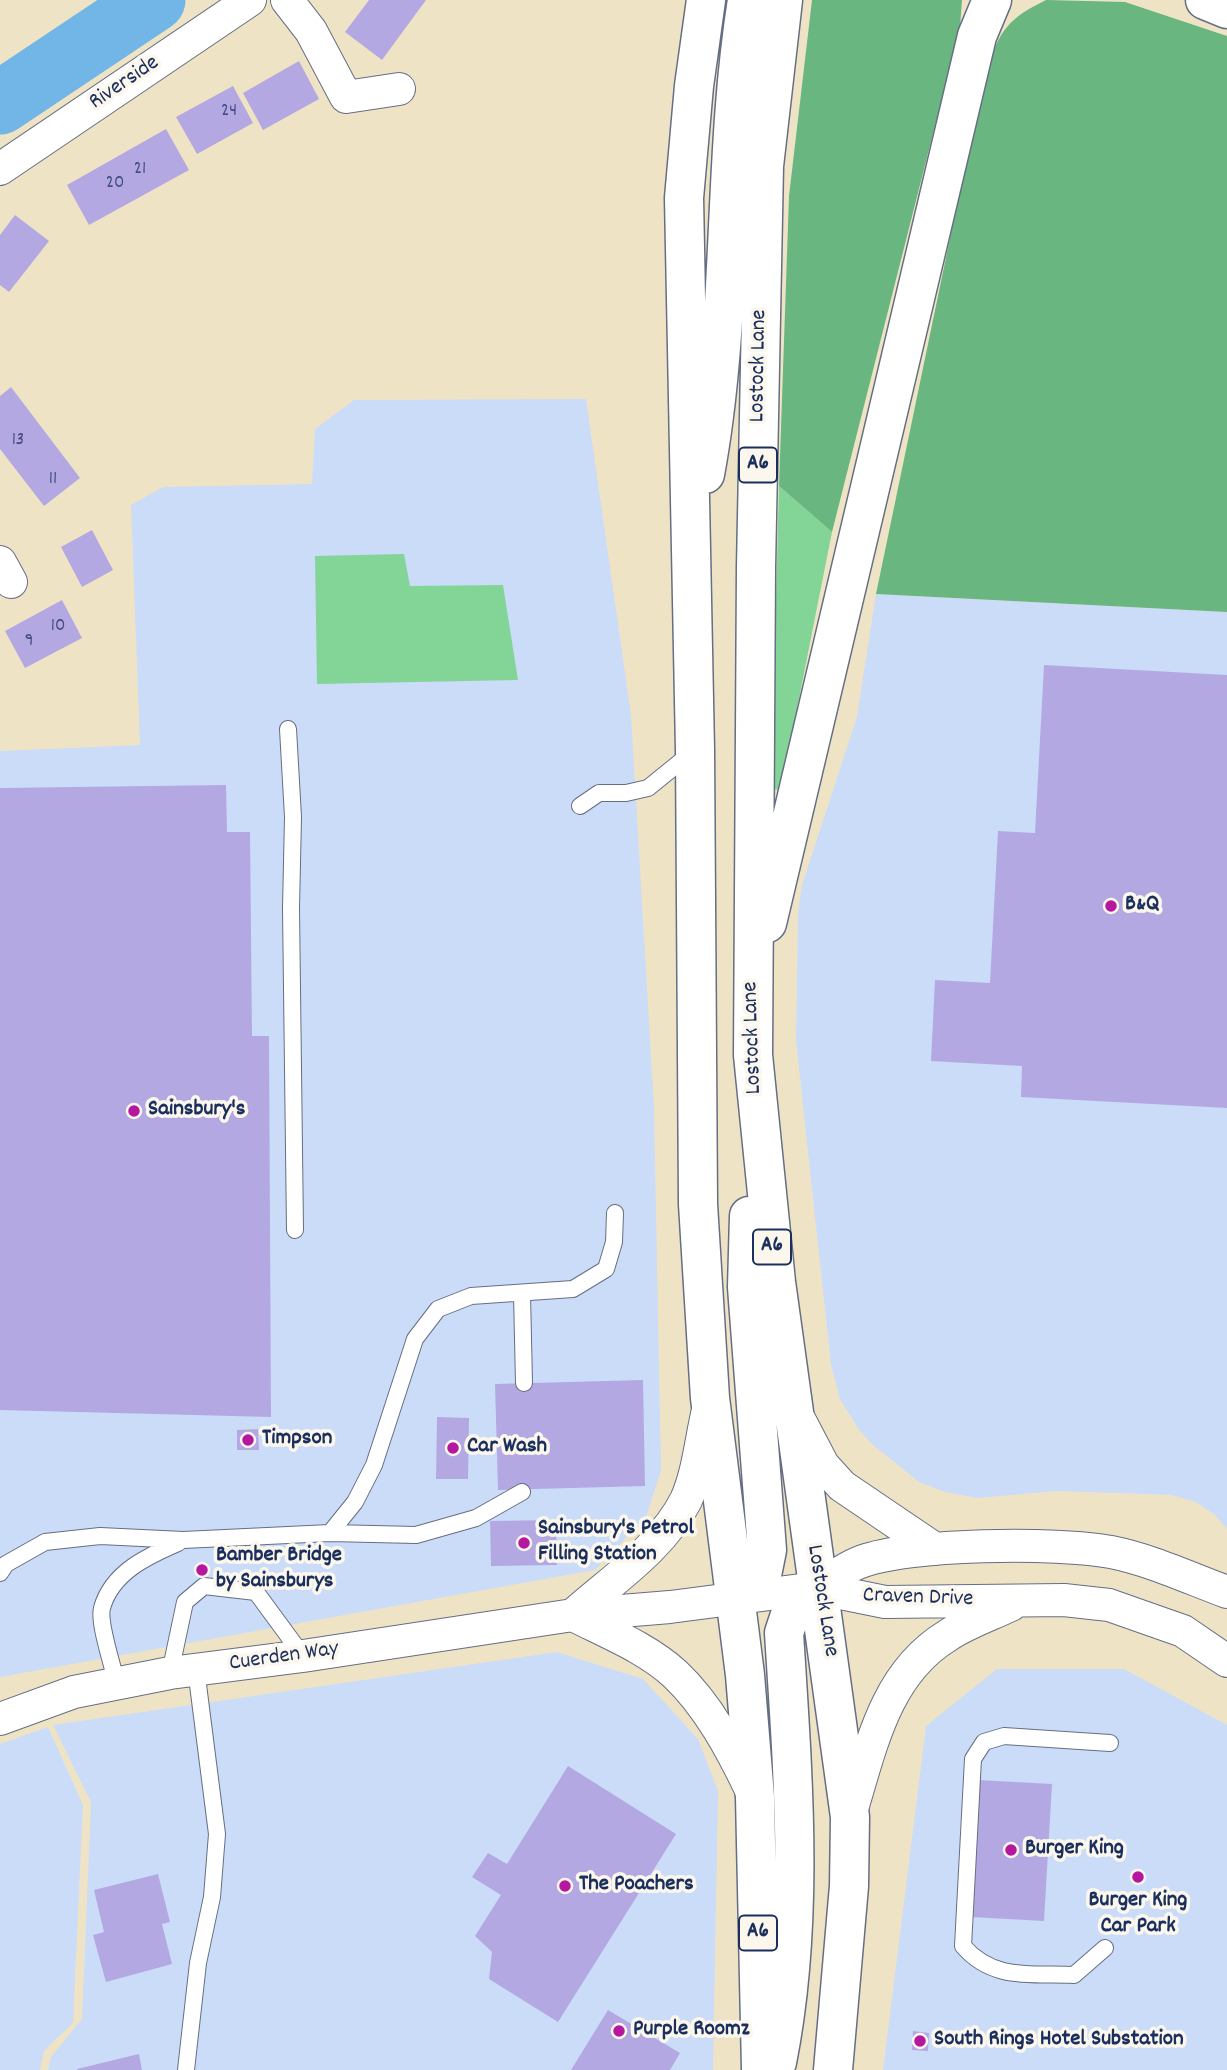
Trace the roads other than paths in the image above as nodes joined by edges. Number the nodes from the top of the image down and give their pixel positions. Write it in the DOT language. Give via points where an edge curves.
graph roads {
  1 [pos="250,0"];
  2 [pos="287,0"];
  3 [pos="706,0"];
  4 [pos="747,0"];
  5 [pos="783,0"];
  6 [pos="992,0"];
  7 [pos="1205,0"];
  8 [pos="1227,9"];
  9 [pos="399,89"];
  10 [pos="0,169"];
  11 [pos="691,545"];
  12 [pos="288,729"];
  13 [pos="695,750"];
  14 [pos="580,806"];
  15 [pos="752,982"];
  16 [pos="754,1086"];
  17 [pos="615,1213"];
  18 [pos="295,1230"];
  19 [pos="522,1294"];
  20 [pos="524,1382"];
  21 [pos="710,1398"];
  22 [pos="793,1408"];
  23 [pos="522,1492"];
  24 [pos="330,1533"];
  25 [pos="183,1540"];
  26 [pos="935,1549"];
  27 [pos="0,1573"];
  28 [pos="817,1588"];
  29 [pos="1227,1592"];
  30 [pos="736,1598"];
  31 [pos="1021,1600"];
  32 [pos="573,1615"];
  33 [pos="303,1656"];
  34 [pos="1227,1661"];
  35 [pos="183,1671"];
  36 [pos="116,1682"];
  37 [pos="2,1711"];
  38 [pos="1110,1743"];
  39 [pos="755,1797"];
  40 [pos="850,1817"];
  41 [pos="1105,1948"];
  42 [pos="186,2070"];
  43 [pos="761,2070"];
  44 [pos="775,2070"];
  45 [pos="833,2070"];
  1 -- 10 [label="street, Riverside"];
  2 -- 9 [label="street" via="311,31 346,97"];
  3 -- 11 [label="main road, A6" via="684,198"];
  4 -- 11 [label="main road" via="732,128 716,415"];
  5 -- 15 [label="main road, Lostock Lane / A6" via="764,166"];
  6 -- 15 [label="main road" via="977,36"];
  7 -- 8 [label="main road"];
  11 -- 13 [label="main road, A6"];
  12 -- 18 [label="lane" via="293,817"];
  13 -- 14 [label="lane" via="648,788 599,793"];
  13 -- 21 [label="main road, A6" via="698,1203"];
  15 -- 16 [label="main road, Lostock Lane / A6"];
  16 -- 22 [label="main road, Lostock Lane / A6"];
  16 -- 30 [label="main road" via="747,1287 767,1550 761,1580"];
  17 -- 19 [label="lane" via="614,1242 606,1269 573,1289"];
  19 -- 20 [label="lane"];
  19 -- 24 [label="lane" via="471,1296 438,1309 415,1339 374,1465 355,1502"];
  21 -- 30 [label="main road, A6"];
  21 -- 32 [label="street" via="687,1498 674,1520"];
  22 -- 26 [label="street" via="823,1465 842,1486"];
  22 -- 28 [label="main road, Lostock Lane / A6"];
  23 -- 24 [label="lane" via="477,1518 416,1535"];
  24 -- 25 [label="lane"];
  25 -- 27 [label="lane" via="100,1536 45,1542 6,1564"];
  25 -- 36 [label="lane" via="136,1561 113,1587 102,1609"];
  26 -- 28 [label="street, Craven Drive" via="858,1563"];
  26 -- 29 [label="street, Craven Drive" via="1069,1547 1110,1552"];
  28 -- 30 [label="street, Cuerden Way"];
  28 -- 31 [label="street, Craven Drive" via="885,1602"];
  28 -- 40 [label="main road, Lostock Lane / A6"];
  28 -- 44 [label="main road" via="792,1612 784,1633 795,1867 787,2010"];
  30 -- 32 [label="street, Cuerden Way"];
  30 -- 39 [label="main road, A6"];
  31 -- 34 [label="street, Craven Drive" via="1109,1605 1182,1631"];
  31 -- 40 [label="street, Craven Drive" via="947,1636 909,1665 877,1727"];
  32 -- 33 [label="street, Cuerden Way"];
  32 -- 39 [label="street" via="673,1672 735,1756"];
  33 -- 35 [label="street, Cuerden Way"];
  33 -- 35 [label="lane" via="256,1592 204,1586 185,1602"];
  35 -- 36 [label="street, Cuerden Way"];
  35 -- 42 [label="lane" via="217,1834"];
  36 -- 37 [label="street, Cuerden Way"];
  38 -- 41 [label="lane" via="1004,1736 984,1742 973,1759 963,1946 976,1961 998,1972 1074,1975"];
  39 -- 43 [label="main road, A6"];
  40 -- 45 [label="main road, Lostock Lane / A6" via="848,1899"];
}
